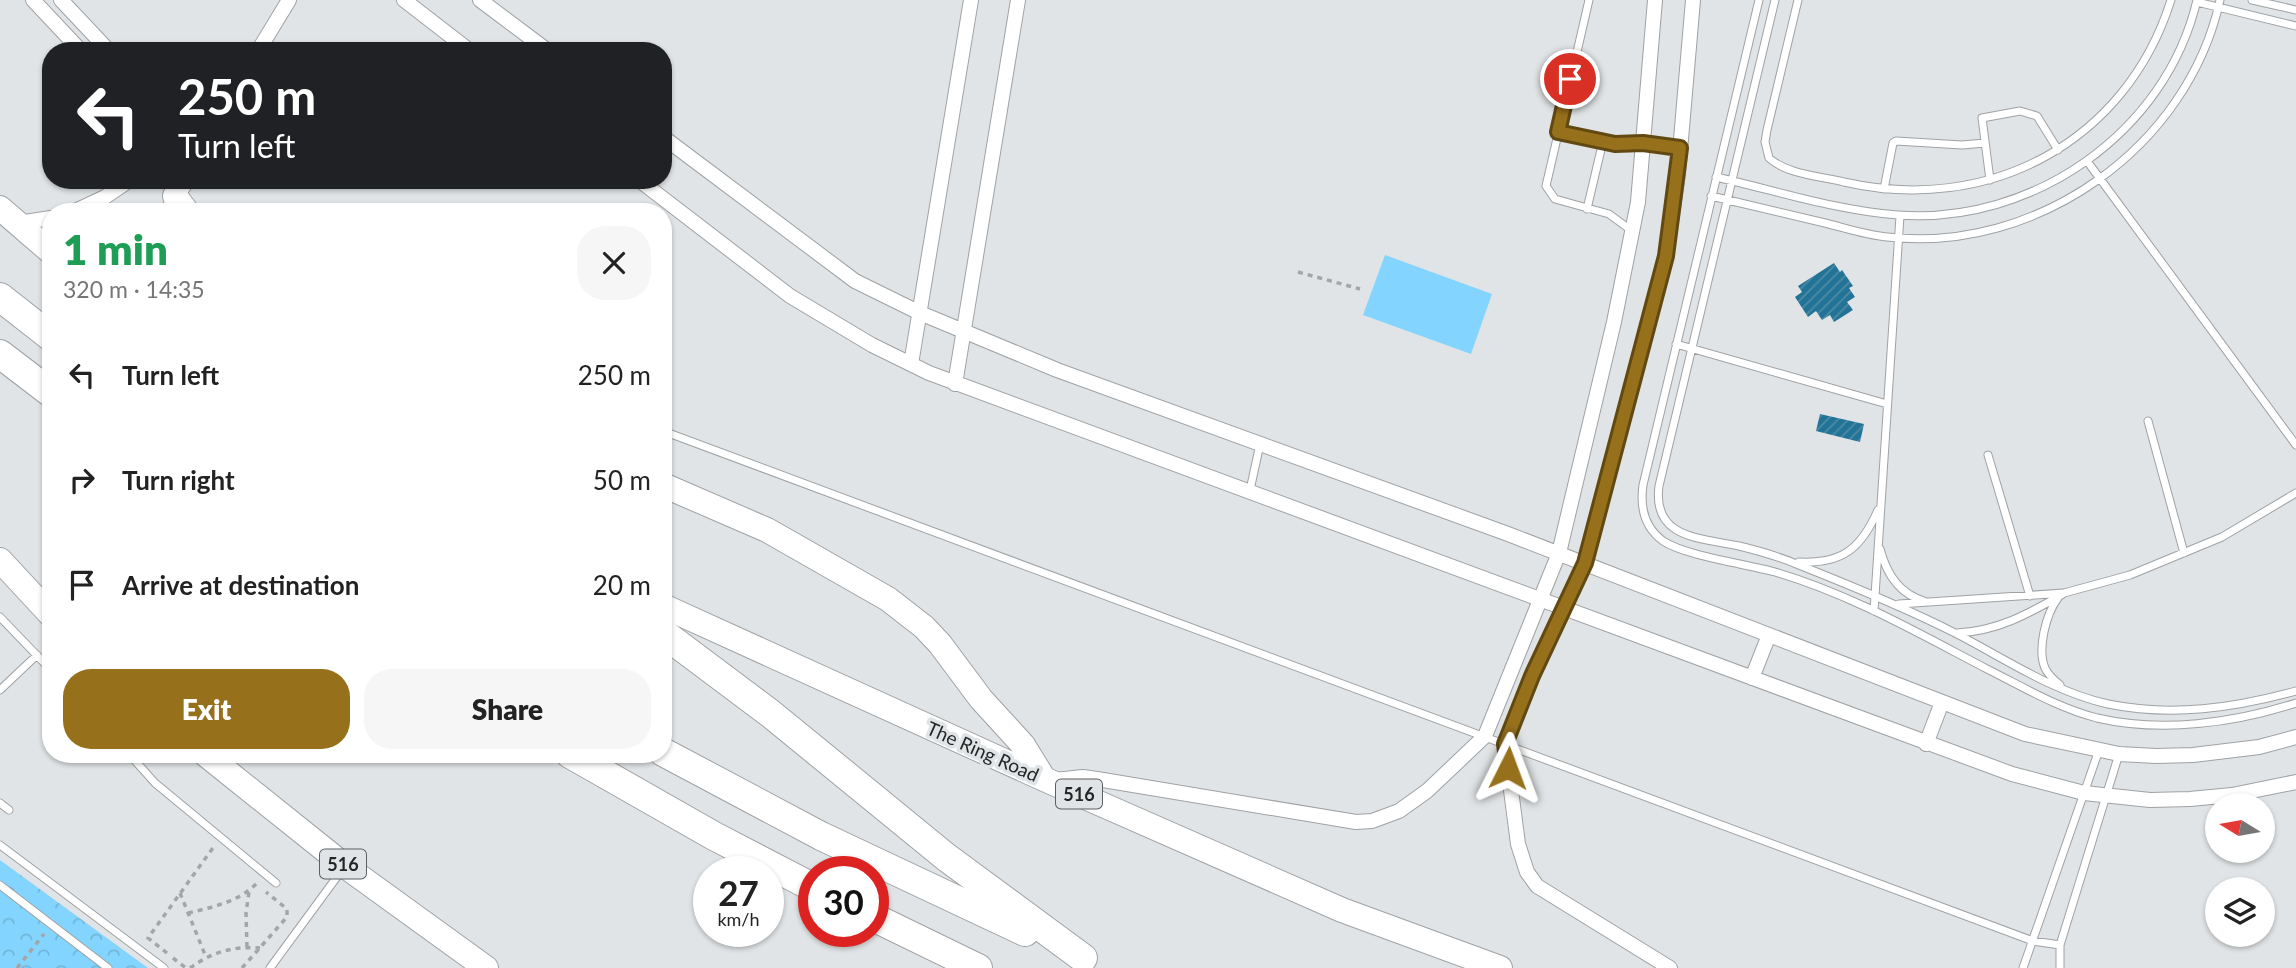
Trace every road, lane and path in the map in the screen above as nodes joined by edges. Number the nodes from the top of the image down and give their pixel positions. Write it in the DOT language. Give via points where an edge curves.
graph roads {
  1 [pos="33,0"];
  2 [pos="61,0"];
  3 [pos="289,0"];
  4 [pos="404,0"];
  5 [pos="481,0"];
  6 [pos="971,0"];
  7 [pos="1018,0"];
  8 [pos="1589,0"];
  9 [pos="1655,0"];
  10 [pos="1693,0"];
  11 [pos="1759,0"];
  12 [pos="1775,0"];
  13 [pos="1798,0"];
  14 [pos="2171,0"];
  15 [pos="2252,0"];
  16 [pos="2197,1"];
  17 [pos="2219,4"];
  18 [pos="2296,10"];
  19 [pos="2296,26"];
  20 [pos="73,42"];
  21 [pos="101,42"];
  22 [pos="263,42"];
  23 [pos="458,42"];
  24 [pos="536,42"];
  25 [pos="1558,132"];
  26 [pos="1603,141"];
  27 [pos="1643,143"];
  28 [pos="1985,143"];
  29 [pos="672,144"];
  30 [pos="1680,148"];
  31 [pos="2058,150"];
  32 [pos="2087,161"];
  33 [pos="1716,177"];
  34 [pos="2100,178"];
  35 [pos="1731,180"];
  36 [pos="1990,180"];
  37 [pos="118,189"];
  38 [pos="651,189"];
  39 [pos="1884,189"];
  40 [pos="1711,196"];
  41 [pos="1726,200"];
  42 [pos="94,203"];
  43 [pos="669,203"];
  44 [pos="672,205"];
  45 [pos="1587,209"];
  46 [pos="9,215"];
  47 [pos="1900,216"];
  48 [pos="42,217"];
  49 [pos="1633,231"];
  50 [pos="1898,237"];
  51 [pos="42,244"];
  52 [pos="1298,272"];
  53 [pos="1360,289"];
  54 [pos="0,297"];
  55 [pos="920,313"];
  56 [pos="42,330"];
  57 [pos="965,333"];
  58 [pos="1676,344"];
  59 [pos="1691,348"];
  60 [pos="0,354"];
  61 [pos="911,364"];
  62 [pos="955,384"];
  63 [pos="42,386"];
  64 [pos="1887,404"];
  65 [pos="2148,421"];
  66 [pos="672,434"];
  67 [pos="1260,443"];
  68 [pos="2296,444"];
  69 [pos="1988,455"];
  70 [pos="672,489"];
  71 [pos="1250,491"];
  72 [pos="2296,493"];
  73 [pos="1881,503"];
  74 [pos="1878,541"];
  75 [pos="1559,553"];
  76 [pos="2184,553"];
  77 [pos="0,560"];
  78 [pos="1791,562"];
  79 [pos="1585,563"];
  80 [pos="2064,593"];
  81 [pos="1874,595"];
  82 [pos="2030,596"];
  83 [pos="1539,598"];
  84 [pos="1931,603"];
  85 [pos="1894,604"];
  86 [pos="42,605"];
  87 [pos="1563,607"];
  88 [pos="672,610"];
  89 [pos="1874,611"];
  90 [pos="0,617"];
  91 [pos="1956,634"];
  92 [pos="1769,635"];
  93 [pos="672,640"];
  94 [pos="37,655"];
  95 [pos="42,660"];
  96 [pos="0,675"];
  97 [pos="1752,678"];
  98 [pos="8,683"];
  99 [pos="2064,689"];
  100 [pos="0,690"];
  101 [pos="2296,691"];
  102 [pos="1942,702"];
  103 [pos="2296,703"];
  104 [pos="1485,736"];
  105 [pos="2296,737"];
  106 [pos="1505,744"];
  107 [pos="1926,744"];
  108 [pos="2099,750"];
  109 [pos="2119,754"];
  110 [pos="672,757"];
  111 [pos="137,763"];
  112 [pos="216,763"];
  113 [pos="586,763"];
  114 [pos="1046,780"];
  115 [pos="2296,782"];
  116 [pos="2084,793"];
  117 [pos="2106,796"];
  118 [pos="0,803"];
  119 [pos="9,810"];
  120 [pos="221,837"];
  121 [pos="0,845"];
  122 [pos="345,866"];
  123 [pos="265,874"];
  124 [pos="798,880"];
  125 [pos="276,883"];
  126 [pos="256,884"];
  127 [pos="0,886"];
  128 [pos="249,891"];
  129 [pos="180,893"];
  130 [pos="188,913"];
  131 [pos="51,924"];
  132 [pos="889,925"];
  133 [pos="2033,941"];
  134 [pos="2060,945"];
  135 [pos="247,947"];
  136 [pos="261,948"];
  137 [pos="206,957"];
  138 [pos="1093,963"];
  139 [pos="17,968"];
  140 [pos="108,968"];
  141 [pos="164,968"];
  142 [pos="188,968"];
  143 [pos="242,968"];
  144 [pos="270,968"];
  145 [pos="486,968"];
  146 [pos="978,968"];
  147 [pos="1500,968"];
  148 [pos="1670,968"];
  149 [pos="2023,968"];
  150 [pos="2060,968"];
  1 -- 20 [label="street"];
  2 -- 21 [label="street"];
  3 -- 22 [label="street"];
  4 -- 23 [label="street"];
  5 -- 24 [label="street"];
  6 -- 55 [label="street"];
  7 -- 57 [label="street"];
  8 -- 25 [label="lane"];
  9 -- 27 [label="street"];
  10 -- 30 [label="street"];
  11 -- 33 [label="lane"];
  12 -- 35 [label="lane"];
  13 -- 39 [label="lane" via="1767,130 1769,158 1786,168"];
  14 -- 31 [label="lane" via="2156,41 2129,86 2085,131"];
  15 -- 18 [label="lane"];
  16 -- 17 [label="lane"];
  16 -- 32 [label="lane" via="2179,50 2152,97 2115,139"];
  17 -- 19 [label="lane"];
  17 -- 34 [label="lane" via="2206,46 2176,103 2134,151"];
  25 -- 26 [label="lane"];
  25 -- 45 [label="lane" via="1546,186 1555,199"];
  26 -- 27 [label="lane"];
  26 -- 45 [label="lane"];
  27 -- 30 [label="lane"];
  27 -- 49 [label="street"];
  28 -- 31 [label="lane" via="1982,118 2020,111 2037,116"];
  28 -- 36 [label="lane"];
  28 -- 39 [label="lane" via="1896,141"];
  29 -- 55 [label="street" via="855,281"];
  30 -- 79 [label="street" via="1666,256"];
  31 -- 36 [label="lane"];
  32 -- 34 [label="lane"];
  32 -- 47 [label="lane" via="2038,190 2004,202 1968,212"];
  33 -- 35 [label="lane"];
  33 -- 40 [label="lane"];
  34 -- 50 [label="lane" via="2067,200 2020,221 1943,237"];
  34 -- 68 [label="lane"];
  35 -- 41 [label="lane"];
  35 -- 47 [label="lane"];
  36 -- 39 [label="lane" via="1924,190"];
  37 -- 42 [label="street"];
  38 -- 43 [label="street"];
  40 -- 41 [label="lane"];
  40 -- 58 [label="lane"];
  41 -- 50 [label="lane"];
  41 -- 59 [label="lane"];
  44 -- 61 [label="street" via="790,296"];
  45 -- 49 [label="lane" via="1609,214"];
  46 -- 48 [label="street"];
  46 -- 51 [label="highway"];
  47 -- 50 [label="lane"];
  49 -- 75 [label="street"];
  50 -- 64 [label="lane"];
  52 -- 53 [label="path"];
  54 -- 56 [label="highway"];
  55 -- 57 [label="street"];
  55 -- 61 [label="street"];
  57 -- 62 [label="street"];
  57 -- 67 [label="street"];
  58 -- 59 [label="lane"];
  58 -- 89 [label="lane" via="1642,492 1642,511 1651,528 1668,544 1683,550 1800,580"];
  59 -- 64 [label="lane"];
  59 -- 78 [label="lane" via="1659,486 1662,516 1689,536"];
  60 -- 63 [label="highway"];
  61 -- 62 [label="street"];
  62 -- 71 [label="street"];
  64 -- 73 [label="lane"];
  65 -- 76 [label="lane"];
  66 -- 104 [label="lane"];
  67 -- 71 [label="lane"];
  67 -- 75 [label="street"];
  69 -- 82 [label="lane"];
  70 -- 114 [label="highway" via="767,530 907,612 940,644"];
  71 -- 83 [label="street"];
  72 -- 76 [label="lane"];
  73 -- 74 [label="lane"];
  73 -- 78 [label="lane" via="1866,533 1844,556 1814,563"];
  74 -- 81 [label="lane"];
  74 -- 84 [label="lane" via="1897,585 1914,598"];
  75 -- 79 [label="street"];
  75 -- 83 [label="street"];
  76 -- 80 [label="lane" via="2130,575"];
  77 -- 86 [label="highway"];
  78 -- 81 [label="lane"];
  79 -- 87 [label="street"];
  79 -- 92 [label="street"];
  80 -- 82 [label="lane"];
  80 -- 91 [label="lane" via="1998,627"];
  80 -- 99 [label="lane" via="2049,614 2043,649 2045,669"];
  81 -- 85 [label="lane"];
  81 -- 89 [label="lane"];
  82 -- 84 [label="lane"];
  83 -- 87 [label="street"];
  83 -- 104 [label="street"];
  84 -- 85 [label="lane"];
  85 -- 91 [label="lane"];
  87 -- 97 [label="street"];
  87 -- 106 [label="street"];
  88 -- 114 [label="highway, The Ring Road / 516"];
  89 -- 103 [label="lane" via="2051,702 2099,718 2186,724 2248,716"];
  90 -- 94 [label="lane"];
  91 -- 99 [label="lane"];
  92 -- 97 [label="street"];
  92 -- 102 [label="street"];
  93 -- 138 [label="highway" via="946,857"];
  94 -- 95 [label="lane"];
  94 -- 98 [label="lane"];
  96 -- 98 [label="lane"];
  97 -- 107 [label="street"];
  98 -- 100 [label="lane"];
  99 -- 101 [label="lane" via="2107,703 2164,711 2224,708"];
  102 -- 107 [label="street"];
  102 -- 108 [label="street" via="2025,734"];
  104 -- 106 [label="lane"];
  104 -- 114 [label="street" via="1427,791 1399,811 1372,821 1097,779"];
  105 -- 109 [label="street" via="2193,755"];
  106 -- 133 [label="lane"];
  106 -- 148 [label="street" via="1518,844 1527,872 1538,886"];
  107 -- 116 [label="street"];
  108 -- 109 [label="street"];
  108 -- 116 [label="lane"];
  109 -- 117 [label="lane"];
  110 -- 138 [label="highway" via="821,836"];
  111 -- 120 [label="lane"];
  112 -- 122 [label="highway, 516"];
  113 -- 124 [label="highway"];
  114 -- 147 [label="highway, The Ring Road / 516" via="1342,910"];
  115 -- 117 [label="street" via="2190,799"];
  116 -- 117 [label="street"];
  116 -- 133 [label="lane"];
  117 -- 134 [label="lane"];
  118 -- 119 [label="lane"];
  120 -- 123 [label="lane"];
  120 -- 129 [label="path"];
  121 -- 141 [label="lane"];
  122 -- 144 [label="lane"];
  122 -- 145 [label="highway, 516"];
  123 -- 125 [label="lane"];
  123 -- 126 [label="path"];
  126 -- 128 [label="path"];
  126 -- 136 [label="path" via="288,912"];
  127 -- 131 [label="lane"];
  128 -- 130 [label="path"];
  128 -- 135 [label="path"];
  129 -- 130 [label="path"];
  129 -- 142 [label="path" via="148,938"];
  130 -- 137 [label="path"];
  131 -- 139 [label="path"];
  131 -- 140 [label="lane"];
  132 -- 146 [label="highway"];
  133 -- 134 [label="lane"];
  133 -- 149 [label="lane"];
  134 -- 150 [label="lane"];
  135 -- 136 [label="path"];
  135 -- 137 [label="path"];
  136 -- 143 [label="path"];
  137 -- 142 [label="path"];
}
